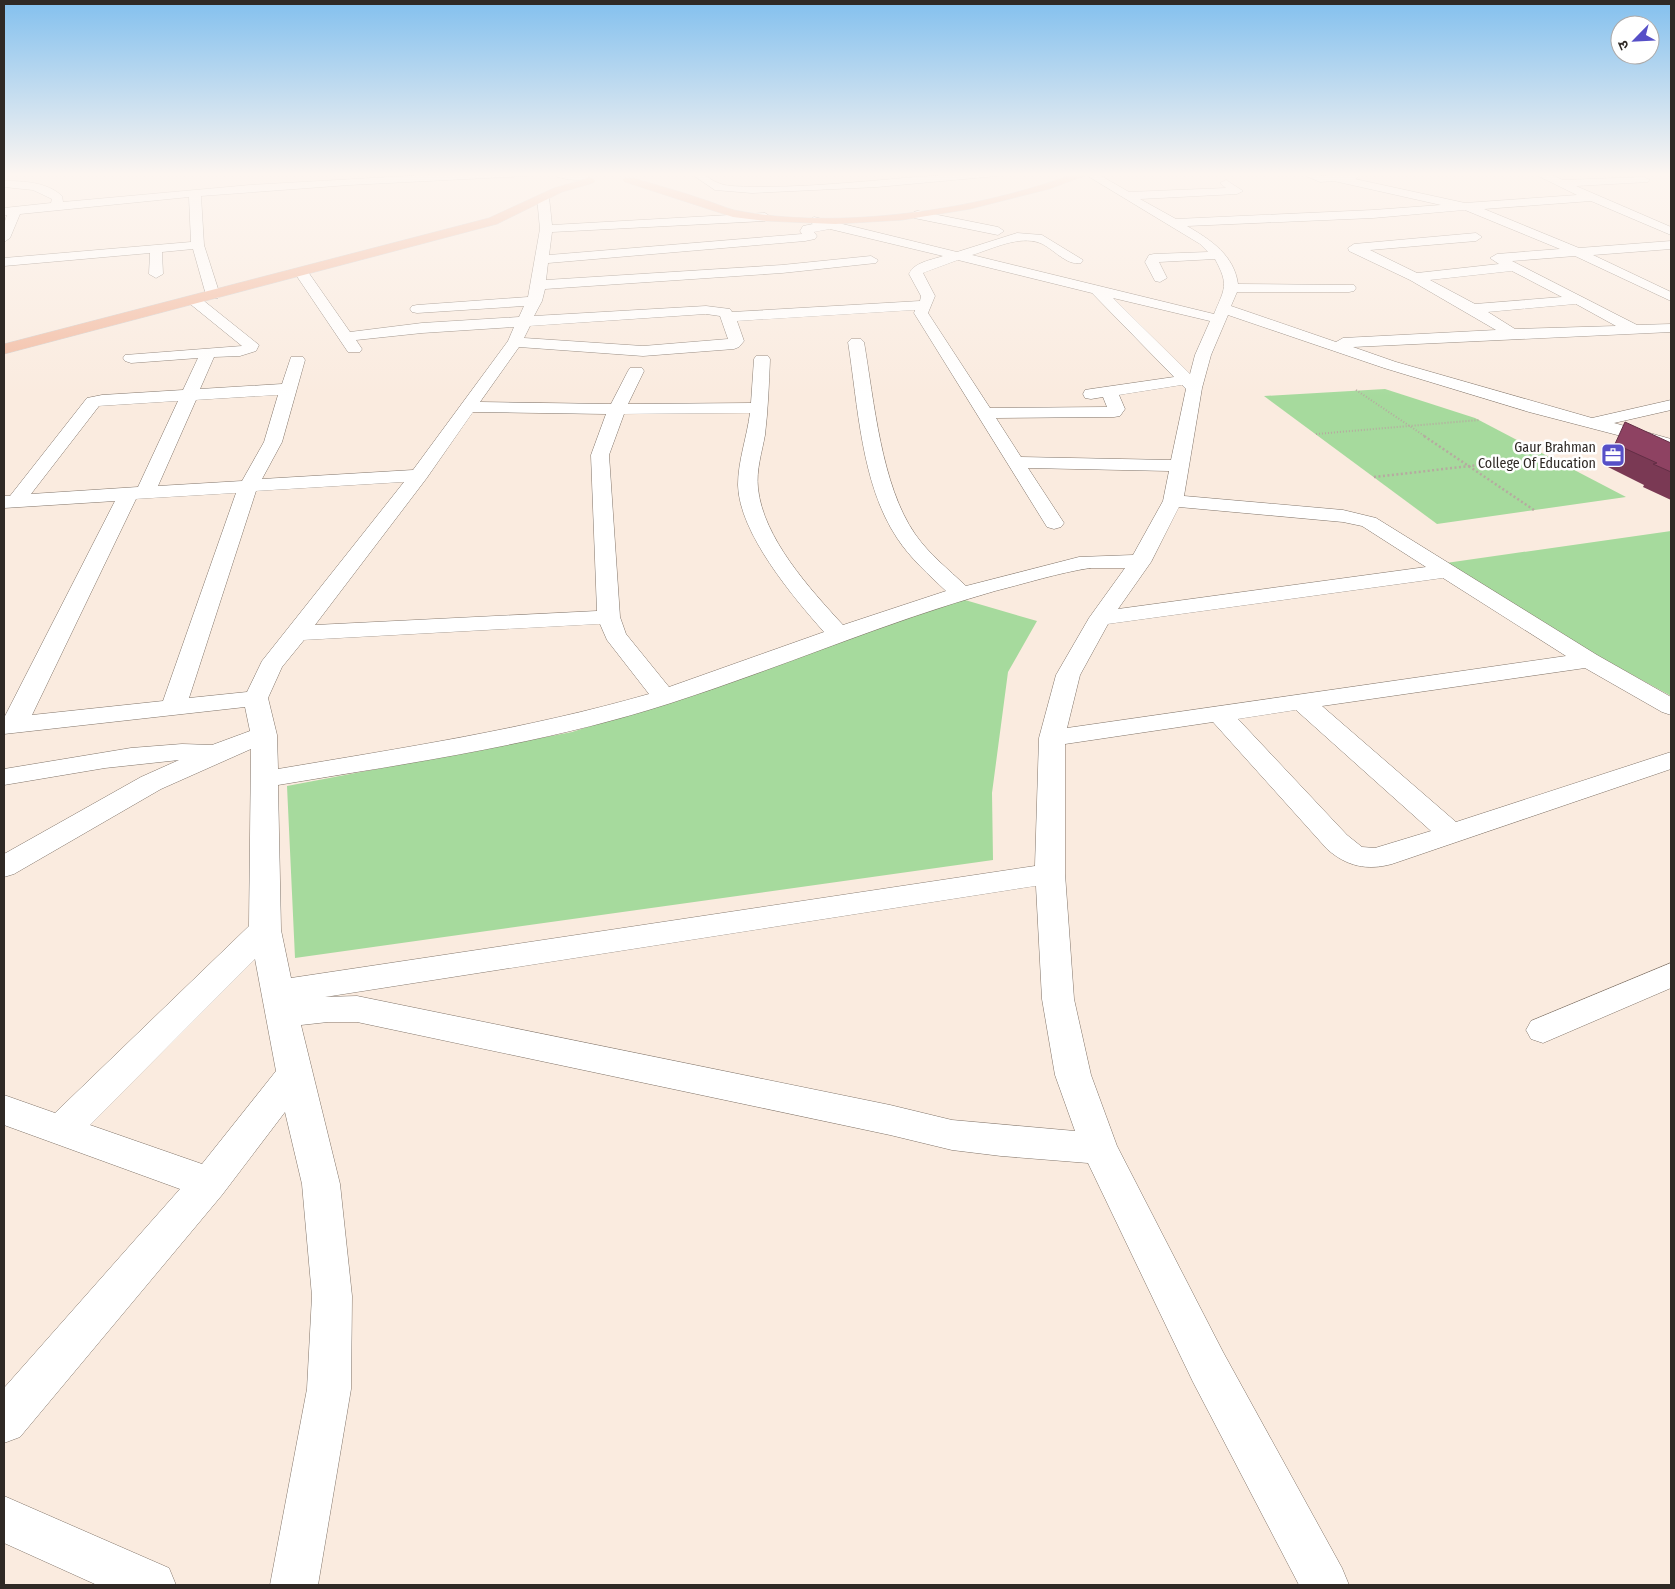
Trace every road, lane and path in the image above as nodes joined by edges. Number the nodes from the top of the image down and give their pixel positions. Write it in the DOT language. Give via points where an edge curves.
graph roads {
  1 [pos="175,247"];
  2 [pos="199,247"];
  3 [pos="395,247"];
  4 [pos="542,247"];
  5 [pos="739,247"];
  6 [pos="763,247"];
  7 [pos="921,247"];
  8 [pos="984,247"];
  9 [pos="1055,247"];
  10 [pos="1211,247"];
  11 [pos="1364,247"];
  12 [pos="1566,247"];
  13 [pos="1637,247"];
  14 [pos="156,249"];
  15 [pos="1575,251"];
  16 [pos="59,252"];
  17 [pos="1219,255"];
  18 [pos="958,256"];
  19 [pos="871,260"];
  20 [pos="1076,260"];
  21 [pos="4,262"];
  22 [pos="1513,267"];
  23 [pos="782,269"];
  24 [pos="43,270"];
  25 [pos="301,272"];
  26 [pos="156,274"];
  27 [pos="1415,277"];
  28 [pos="1160,278"];
  29 [pos="1349,288"];
  30 [pos="1098,291"];
  31 [pos="213,295"];
  32 [pos="1671,297"];
  33 [pos="194,300"];
  34 [pos="1577,300"];
  35 [pos="531,302"];
  36 [pos="924,305"];
  37 [pos="1224,305"];
  38 [pos="417,309"];
  39 [pos="1473,309"];
  40 [pos="728,317"];
  41 [pos="1671,328"];
  42 [pos="1635,330"];
  43 [pos="1512,334"];
  44 [pos="856,342"];
  45 [pos="1331,344"];
  46 [pos="4,349"];
  47 [pos="208,353"];
  48 [pos="131,358"];
  49 [pos="762,359"];
  50 [pos="297,360"];
  51 [pos="636,371"];
  52 [pos="1190,384"];
  53 [pos="289,389"];
  54 [pos="1356,390"];
  55 [pos="1109,392"];
  56 [pos="1072,394"];
  57 [pos="189,395"];
  58 [pos="1671,405"];
  59 [pos="470,407"];
  60 [pos="759,408"];
  61 [pos="617,409"];
  62 [pos="984,413"];
  63 [pos="1479,420"];
  64 [pos="1592,423"];
  65 [pos="1316,434"];
  66 [pos="1671,444"];
  67 [pos="1549,457"];
  68 [pos="1015,462"];
  69 [pos="1179,466"];
  70 [pos="419,475"];
  71 [pos="1374,477"];
  72 [pos="247,488"];
  73 [pos="136,494"];
  74 [pos="1173,501"];
  75 [pos="8,504"];
  76 [pos="1534,510"];
  77 [pos="1054,523"];
  78 [pos="1140,562"];
  79 [pos="1445,571"];
  80 [pos="961,593"];
  81 [pos="609,617"];
  82 [pos="1100,618"];
  83 [pos="296,633"];
  84 [pos="838,634"];
  85 [pos="1589,660"];
  86 [pos="664,697"];
  87 [pos="256,698"];
  88 [pos="1302,702"];
  89 [pos="172,707"];
  90 [pos="1671,707"];
  91 [pos="1219,713"];
  92 [pos="9,725"];
  93 [pos="264,735"];
  94 [pos="1052,738"];
  95 [pos="217,753"];
  96 [pos="1671,760"];
  97 [pos="4,777"];
  98 [pos="266,779"];
  99 [pos="1452,834"];
  100 [pos="4,866"];
  101 [pos="1050,874"];
  102 [pos="265,930"];
  103 [pos="1671,975"];
  104 [pos="279,1005"];
  105 [pos="1543,1030"];
  106 [pos="294,1074"];
  107 [pos="4,1110"];
  108 [pos="61,1130"];
  109 [pos="1099,1148"];
  110 [pos="209,1183"];
  111 [pos="4,1421"];
  112 [pos="4,1519"];
  113 [pos="152,1585"];
  114 [pos="294,1585"];
  115 [pos="1325,1585"];
  1 -- 14 [label="street"];
  2 -- 31 [label="street"];
  3 -- 25 [label="highway"];
  4 -- 35 [label="street"];
  5 -- 35 [label="street"];
  6 -- 23 [label="street"];
  7 -- 18 [label="street"];
  8 -- 18 [label="street"];
  9 -- 20 [label="street"];
  10 -- 17 [label="street"];
  11 -- 27 [label="street" via="1354,248"];
  12 -- 15 [label="street"];
  13 -- 15 [label="street"];
  14 -- 16 [label="street"];
  14 -- 26 [label="street"];
  15 -- 22 [label="street" via="1497,258"];
  15 -- 32 [label="street"];
  16 -- 21 [label="street"];
  16 -- 24 [label="street"];
  17 -- 28 [label="street" via="1154,258 1152,262"];
  17 -- 37 [label="street" via="1230,275"];
  18 -- 30 [label="street"];
  18 -- 36 [label="street" via="917,271 928,296"];
  19 -- 23 [label="street"];
  22 -- 27 [label="street"];
  22 -- 34 [label="street"];
  23 -- 35 [label="street"];
  25 -- 31 [label="highway"];
  25 -- 35 [label="street" via="350,343"];
  27 -- 39 [label="street"];
  29 -- 37 [label="street"];
  30 -- 37 [label="street"];
  30 -- 52 [label="street"];
  31 -- 33 [label="highway"];
  33 -- 46 [label="highway"];
  33 -- 47 [label="street" via="251,345 246,350"];
  34 -- 39 [label="street"];
  34 -- 42 [label="street"];
  35 -- 38 [label="street"];
  35 -- 40 [label="street" via="714,310 724,312"];
  35 -- 40 [label="street" via="643,351 736,341"];
  35 -- 59 [label="street"];
  36 -- 40 [label="street"];
  36 -- 62 [label="street" via="921,313"];
  37 -- 45 [label="street"];
  37 -- 52 [label="street"];
  39 -- 43 [label="street"];
  41 -- 42 [label="street"];
  42 -- 43 [label="street"];
  43 -- 45 [label="street"];
  44 -- 80 [label="street" via="888,500 902,529 919,552"];
  45 -- 64 [label="street" via="1390,365"];
  47 -- 48 [label="street"];
  47 -- 57 [label="street"];
  49 -- 60 [label="street"];
  50 -- 53 [label="street"];
  51 -- 61 [label="street"];
  52 -- 55 [label="street"];
  52 -- 69 [label="street"];
  53 -- 57 [label="street"];
  53 -- 72 [label="street" via="273,442"];
  54 -- 76 [label="path"];
  55 -- 56 [label="street"];
  55 -- 62 [label="street" via="1116,409 1114,412"];
  57 -- 73 [label="street"];
  57 -- 75 [label="street" via="93,402"];
  58 -- 64 [label="street"];
  59 -- 61 [label="street"];
  59 -- 70 [label="street"];
  60 -- 61 [label="street"];
  60 -- 84 [label="street" via="748,486 752,510 767,540 807,599"];
  61 -- 81 [label="street" via="600,455"];
  62 -- 68 [label="street"];
  63 -- 65 [label="path"];
  64 -- 66 [label="street"];
  67 -- 71 [label="path"];
  68 -- 69 [label="street"];
  68 -- 77 [label="street"];
  69 -- 74 [label="street"];
  70 -- 72 [label="street"];
  70 -- 83 [label="street"];
  72 -- 73 [label="street"];
  72 -- 89 [label="street"];
  73 -- 75 [label="street"];
  73 -- 92 [label="street"];
  74 -- 78 [label="street"];
  74 -- 79 [label="street" via="1363,520 1379,527"];
  78 -- 80 [label="street" via="1072,565"];
  78 -- 82 [label="street"];
  79 -- 82 [label="street"];
  79 -- 85 [label="street"];
  80 -- 84 [label="street"];
  81 -- 83 [label="street"];
  81 -- 86 [label="street" via="615,635"];
  82 -- 94 [label="street" via="1068,675"];
  83 -- 87 [label="street" via="271,666"];
  84 -- 86 [label="street"];
  85 -- 88 [label="street"];
  85 -- 90 [label="street"];
  86 -- 98 [label="street" via="516,736"];
  87 -- 89 [label="street"];
  87 -- 93 [label="street"];
  88 -- 91 [label="street"];
  88 -- 99 [label="street"];
  89 -- 92 [label="street"];
  91 -- 94 [label="street"];
  91 -- 99 [label="street" via="1348,852 1362,859 1382,857"];
  93 -- 95 [label="street"];
  93 -- 98 [label="street"];
  94 -- 101 [label="street"];
  95 -- 97 [label="street" via="157,753"];
  95 -- 100 [label="street" via="151,783"];
  96 -- 99 [label="street"];
  98 -- 102 [label="street"];
  101 -- 104 [label="street"];
  101 -- 109 [label="street" via="1058,999 1073,1075"];
  102 -- 104 [label="street"];
  102 -- 108 [label="street"];
  103 -- 105 [label="street"];
  104 -- 106 [label="street"];
  104 -- 109 [label="street" via="297,1013 328,1008 357,1009 952,1135"];
  106 -- 110 [label="street"];
  106 -- 114 [label="street" via="321,1184 332,1296 329,1389"];
  107 -- 108 [label="street"];
  108 -- 110 [label="street"];
  109 -- 115 [label="street" via="1208,1367"];
  110 -- 111 [label="street"];
  112 -- 113 [label="street"];
}
